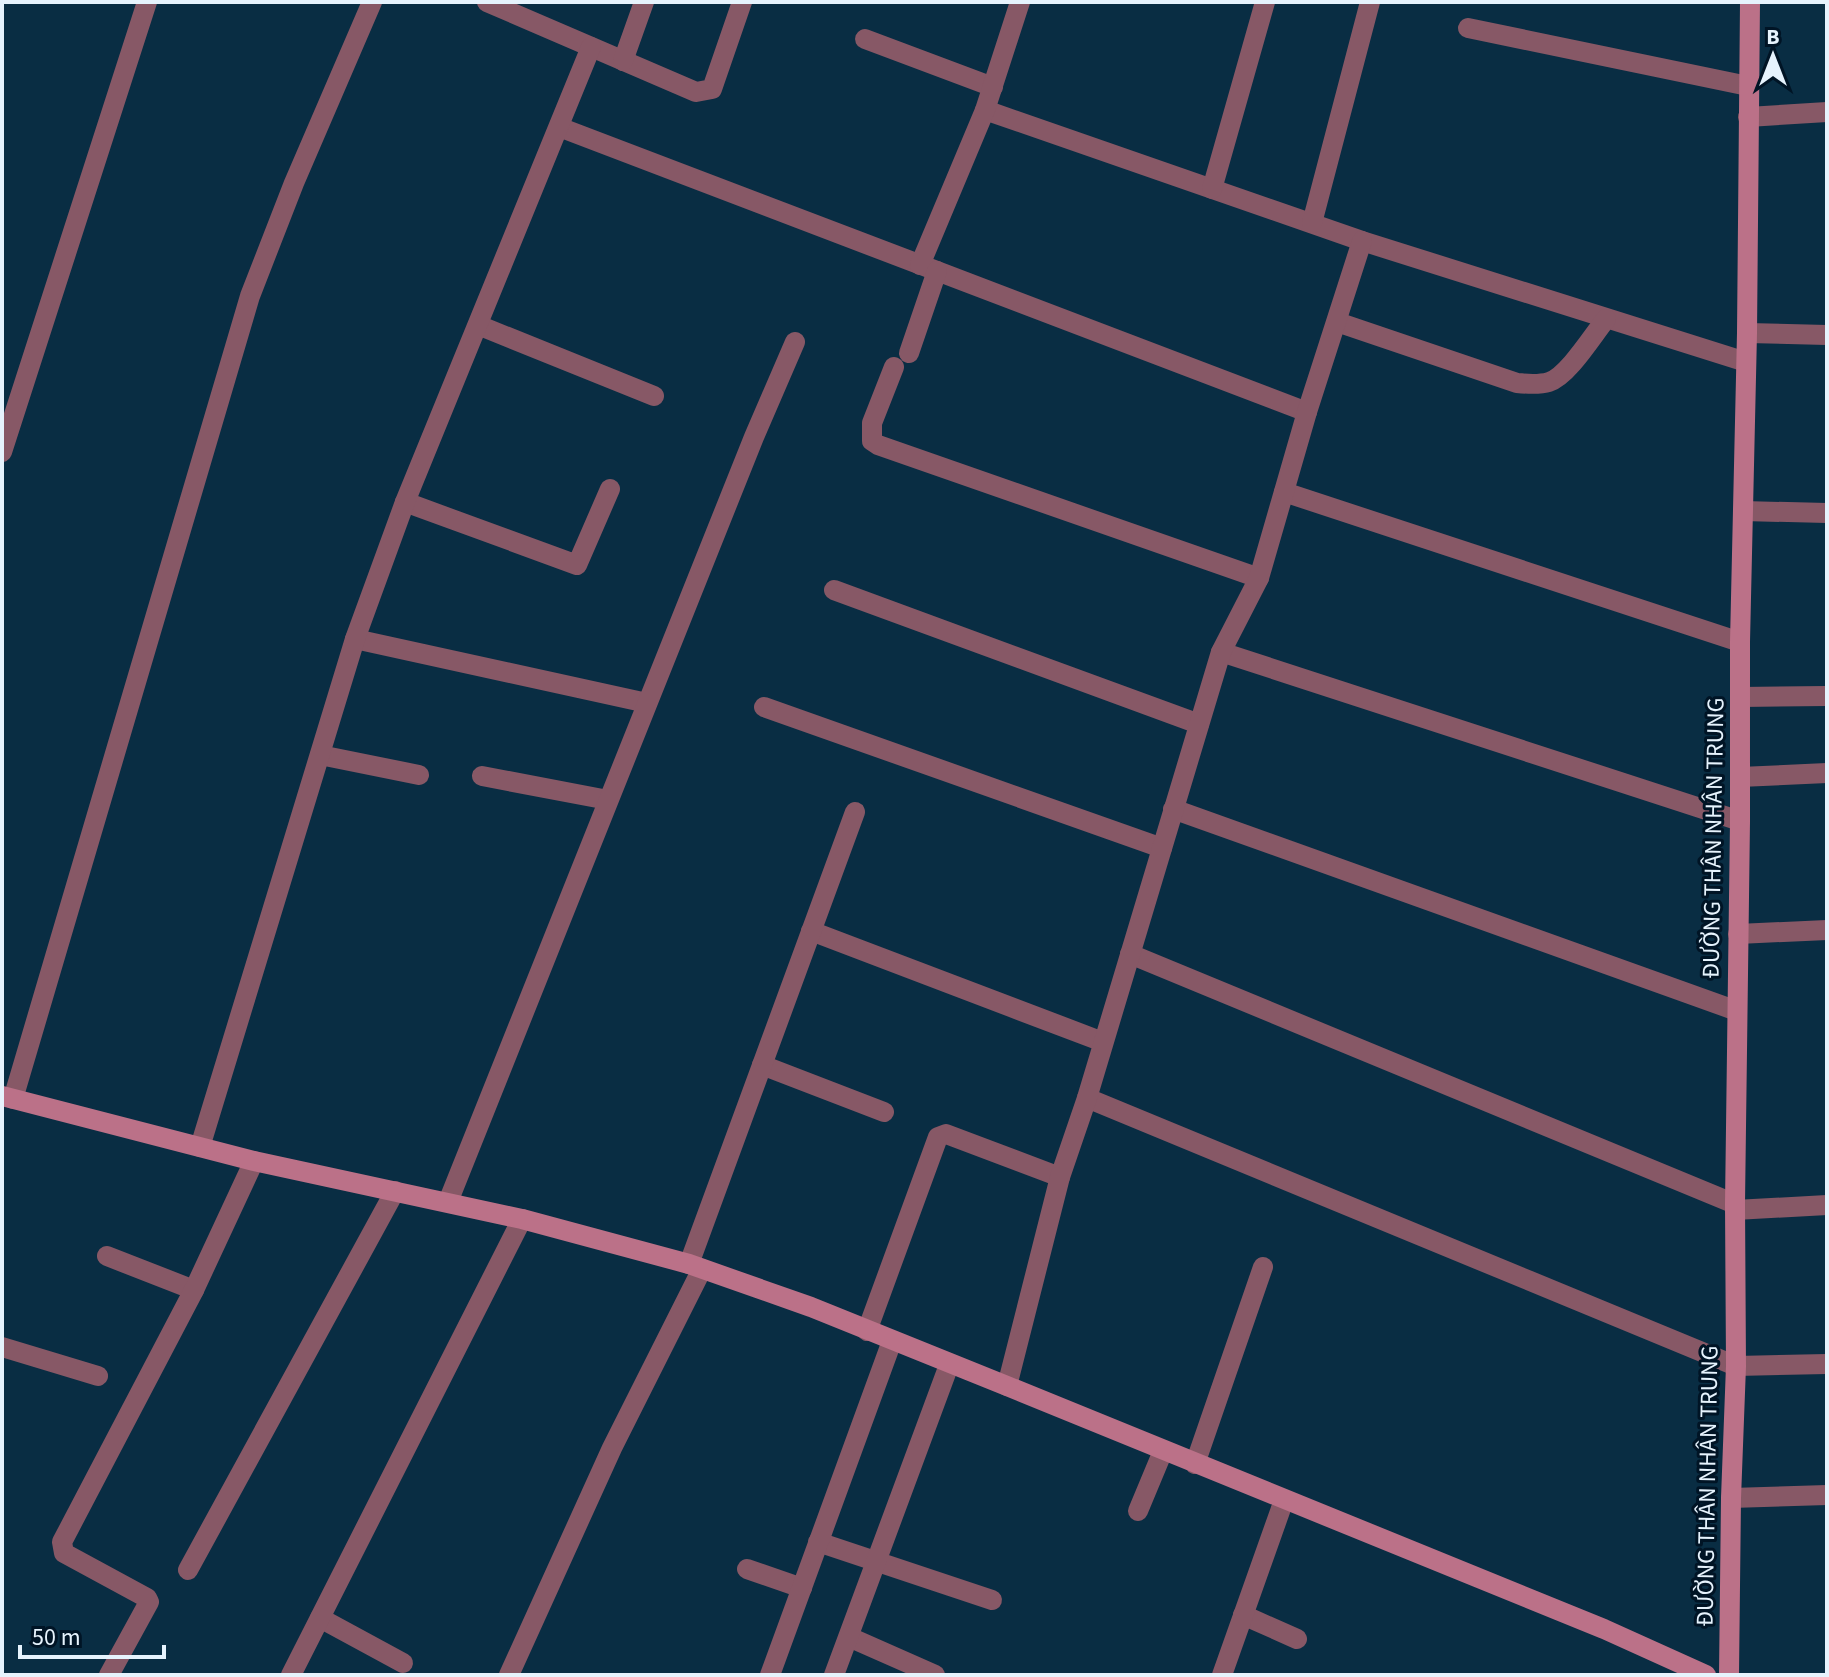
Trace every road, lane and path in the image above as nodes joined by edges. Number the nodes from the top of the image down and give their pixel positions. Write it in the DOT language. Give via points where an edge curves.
graph roads {
  1 [pos="147,2"];
  2 [pos="372,2"];
  3 [pos="487,2"];
  4 [pos="644,2"];
  5 [pos="742,2"];
  6 [pos="1020,2"];
  7 [pos="1265,2"];
  8 [pos="1370,2"];
  9 [pos="1750,2"];
  10 [pos="1468,28"];
  11 [pos="865,39"];
  12 [pos="591,47"];
  13 [pos="623,61"];
  14 [pos="1748,86"];
  15 [pos="993,87"];
  16 [pos="985,110"];
  17 [pos="1827,112"];
  18 [pos="1748,117"];
  19 [pos="559,127"];
  20 [pos="1212,189"];
  21 [pos="1312,223"];
  22 [pos="1362,241"];
  23 [pos="928,268"];
  24 [pos="1606,319"];
  25 [pos="1337,322"];
  26 [pos="478,325"];
  27 [pos="1747,333"];
  28 [pos="1827,335"];
  29 [pos="795,342"];
  30 [pos="1746,362"];
  31 [pos="654,396"];
  32 [pos="1307,412"];
  33 [pos="2,452"];
  34 [pos="610,489"];
  35 [pos="1284,492"];
  36 [pos="405,502"];
  37 [pos="1743,511"];
  38 [pos="1827,513"];
  39 [pos="1259,578"];
  40 [pos="834,590"];
  41 [pos="355,639"];
  42 [pos="1740,642"];
  43 [pos="1221,652"];
  44 [pos="1827,696"];
  45 [pos="1740,697"];
  46 [pos="647,703"];
  47 [pos="764,707"];
  48 [pos="1199,724"];
  49 [pos="320,755"];
  50 [pos="1827,773"];
  51 [pos="419,775"];
  52 [pos="482,776"];
  53 [pos="1740,777"];
  54 [pos="608,800"];
  55 [pos="1173,809"];
  56 [pos="855,812"];
  57 [pos="1740,821"];
  58 [pos="1162,848"];
  59 [pos="1827,930"];
  60 [pos="811,931"];
  61 [pos="1738,934"];
  62 [pos="1130,954"];
  63 [pos="1737,1011"];
  64 [pos="1103,1042"];
  65 [pos="762,1065"];
  66 [pos="8,1098"];
  67 [pos="1087,1098"];
  68 [pos="884,1112"];
  69 [pos="200,1147"];
  70 [pos="254,1161"];
  71 [pos="1060,1177"];
  72 [pos="395,1191"];
  73 [pos="448,1202"];
  74 [pos="1827,1205"];
  75 [pos="1735,1207"];
  76 [pos="522,1219"];
  77 [pos="107,1256"];
  78 [pos="696,1267"];
  79 [pos="1263,1267"];
  80 [pos="194,1290"];
  81 [pos="867,1331"];
  82 [pos="892,1341"];
  83 [pos="2,1347"];
  84 [pos="1827,1364"];
  85 [pos="949,1365"];
  86 [pos="1736,1366"];
  87 [pos="98,1376"];
  88 [pos="1007,1386"];
  89 [pos="1163,1451"];
  90 [pos="1195,1464"];
  91 [pos="1827,1495"];
  92 [pos="1731,1498"];
  93 [pos="1284,1500"];
  94 [pos="1138,1511"];
  95 [pos="818,1542"];
  96 [pos="877,1563"];
  97 [pos="747,1569"];
  98 [pos="188,1570"];
  99 [pos="802,1588"];
  100 [pos="992,1600"];
  101 [pos="1243,1615"];
  102 [pos="320,1618"];
  103 [pos="849,1637"];
  104 [pos="1297,1639"];
  105 [pos="403,1663"];
  106 [pos="109,1675"];
  107 [pos="291,1675"];
  108 [pos="509,1675"];
  109 [pos="770,1675"];
  110 [pos="834,1675"];
  111 [pos="935,1675"];
  112 [pos="1222,1675"];
  113 [pos="1706,1675"];
  114 [pos="1729,1675"];
  1 -- 33 [label="street"];
  2 -- 66 [label="street" via="250,296"];
  3 -- 12 [label="street"];
  4 -- 13 [label="street"];
  5 -- 13 [label="street" via="712,89 696,92"];
  6 -- 15 [label="street"];
  7 -- 20 [label="street"];
  8 -- 21 [label="street"];
  9 -- 14 [label="street, ĐƯỜNG THÂN NHÂN TRUNG"];
  10 -- 14 [label="street"];
  11 -- 15 [label="street"];
  12 -- 13 [label="street"];
  12 -- 19 [label="street"];
  14 -- 18 [label="street, ĐƯỜNG THÂN NHÂN TRUNG"];
  15 -- 16 [label="street"];
  16 -- 20 [label="street"];
  16 -- 23 [label="street"];
  17 -- 18 [label="street"];
  18 -- 27 [label="street, ĐƯỜNG THÂN NHÂN TRUNG"];
  19 -- 23 [label="street"];
  19 -- 26 [label="street"];
  20 -- 21 [label="street"];
  21 -- 22 [label="street"];
  22 -- 24 [label="street"];
  22 -- 25 [label="street"];
  23 -- 32 [label="street"];
  23 -- 39 [label="street" via="901,360 871,429 872,441"];
  24 -- 25 [label="street" via="1560,377 1535,384 1517,383"];
  24 -- 30 [label="street"];
  25 -- 32 [label="street"];
  26 -- 31 [label="street"];
  26 -- 36 [label="street"];
  27 -- 28 [label="street"];
  27 -- 30 [label="street, ĐƯỜNG THÂN NHÂN TRUNG"];
  29 -- 46 [label="street"];
  30 -- 37 [label="street, ĐƯỜNG THÂN NHÂN TRUNG"];
  32 -- 35 [label="street"];
  34 -- 36 [label="street" via="577,565"];
  35 -- 39 [label="street"];
  35 -- 42 [label="street"];
  36 -- 41 [label="street"];
  37 -- 38 [label="street"];
  37 -- 42 [label="street, ĐƯỜNG THÂN NHÂN TRUNG"];
  39 -- 43 [label="street"];
  40 -- 48 [label="street"];
  41 -- 46 [label="street"];
  41 -- 49 [label="street"];
  42 -- 45 [label="street, ĐƯỜNG THÂN NHÂN TRUNG"];
  43 -- 48 [label="street"];
  43 -- 57 [label="street"];
  44 -- 45 [label="street"];
  45 -- 53 [label="street, ĐƯỜNG THÂN NHÂN TRUNG"];
  46 -- 54 [label="street"];
  47 -- 58 [label="street"];
  48 -- 55 [label="street"];
  49 -- 51 [label="street"];
  49 -- 69 [label="street"];
  50 -- 53 [label="street"];
  52 -- 54 [label="street"];
  53 -- 57 [label="street, ĐƯỜNG THÂN NHÂN TRUNG"];
  54 -- 73 [label="street"];
  55 -- 58 [label="street"];
  55 -- 63 [label="street"];
  56 -- 60 [label="street"];
  57 -- 61 [label="street, ĐƯỜNG THÂN NHÂN TRUNG"];
  58 -- 62 [label="street"];
  59 -- 61 [label="street"];
  60 -- 64 [label="street"];
  60 -- 65 [label="street"];
  61 -- 63 [label="street, ĐƯỜNG THÂN NHÂN TRUNG"];
  62 -- 64 [label="street"];
  62 -- 75 [label="street"];
  63 -- 75 [label="street, ĐƯỜNG THÂN NHÂN TRUNG"];
  64 -- 67 [label="street"];
  65 -- 68 [label="street"];
  65 -- 78 [label="street"];
  66 -- 69 [label="street"];
  67 -- 71 [label="street"];
  67 -- 86 [label="street"];
  69 -- 70 [label="street"];
  70 -- 72 [label="street"];
  70 -- 80 [label="street"];
  71 -- 81 [label="street" via="946,1134 938,1137"];
  71 -- 88 [label="street"];
  72 -- 73 [label="street"];
  72 -- 98 [label="street"];
  73 -- 76 [label="street"];
  74 -- 75 [label="street"];
  75 -- 86 [label="street, ĐƯỜNG THÂN NHÂN TRUNG"];
  76 -- 78 [label="street"];
  76 -- 102 [label="street"];
  77 -- 80 [label="street"];
  78 -- 81 [label="street"];
  78 -- 108 [label="street"];
  79 -- 90 [label="street"];
  80 -- 106 [label="street" via="62,1542 64,1553 149,1602"];
  81 -- 82 [label="street"];
  82 -- 85 [label="street"];
  82 -- 95 [label="street"];
  83 -- 87 [label="street"];
  84 -- 86 [label="street"];
  85 -- 88 [label="street"];
  85 -- 96 [label="street"];
  86 -- 92 [label="street, ĐƯỜNG THÂN NHÂN TRUNG"];
  88 -- 89 [label="street"];
  89 -- 90 [label="street"];
  89 -- 94 [label="street"];
  90 -- 93 [label="street"];
  91 -- 92 [label="street"];
  92 -- 114 [label="street, ĐƯỜNG THÂN NHÂN TRUNG"];
  93 -- 101 [label="street"];
  93 -- 113 [label="street"];
  95 -- 96 [label="street"];
  95 -- 99 [label="street"];
  96 -- 100 [label="street"];
  96 -- 103 [label="street"];
  97 -- 99 [label="street"];
  99 -- 109 [label="street"];
  101 -- 104 [label="street"];
  101 -- 112 [label="street"];
  102 -- 105 [label="street"];
  102 -- 107 [label="street"];
  103 -- 110 [label="street"];
  103 -- 111 [label="street"];
}
